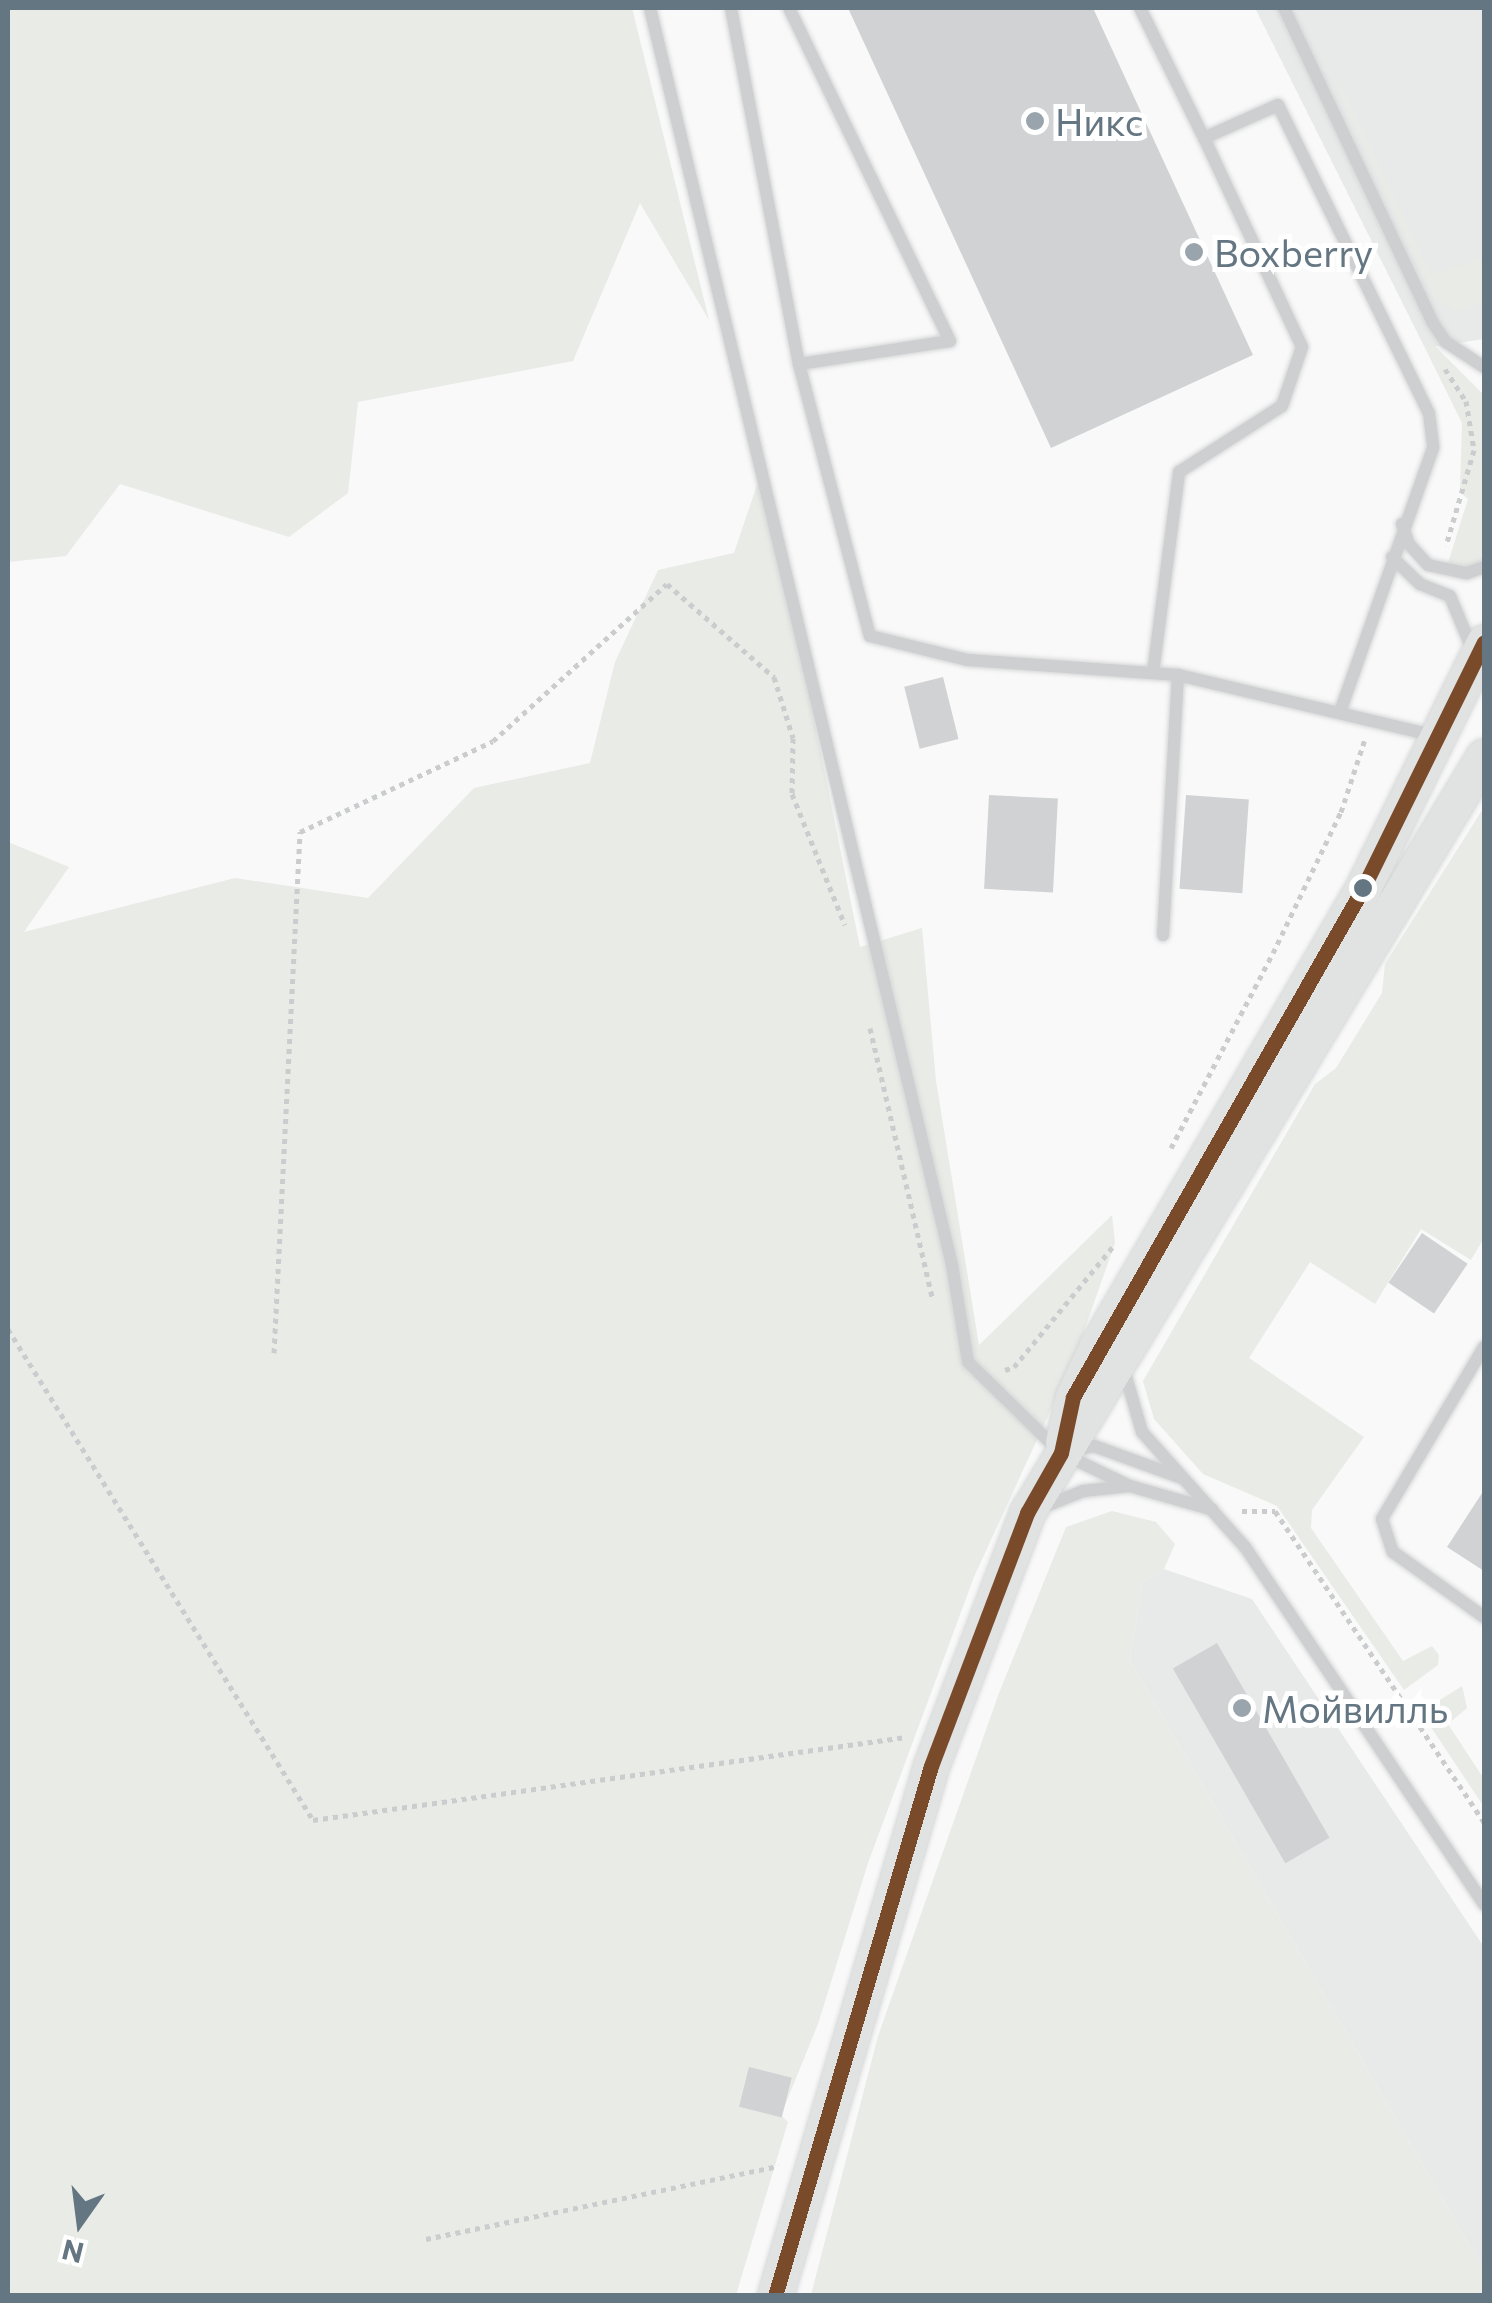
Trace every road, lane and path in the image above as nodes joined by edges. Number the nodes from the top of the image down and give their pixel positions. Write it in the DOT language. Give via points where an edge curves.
graph roads {
  1 [pos="650,8"];
  2 [pos="731,8"];
  3 [pos="789,8"];
  4 [pos="1140,8"];
  5 [pos="1284,8"];
  6 [pos="1204,138"];
  7 [pos="1438,358"];
  8 [pos="798,364"];
  9 [pos="1484,366"];
  10 [pos="1402,523"];
  11 [pos="1392,556"];
  12 [pos="1484,567"];
  13 [pos="1438,568"];
  14 [pos="1480,651"];
  15 [pos="1153,673"];
  16 [pos="1178,675"];
  17 [pos="1340,709"];
  18 [pos="1372,718"];
  19 [pos="1440,737"];
  20 [pos="1484,756"];
  21 [pos="846,928"];
  22 [pos="1163,935"];
  23 [pos="868,1022"];
  24 [pos="1165,1158"];
  25 [pos="1118,1241"];
  26 [pos="934,1306"];
  27 [pos="8,1328"];
  28 [pos="1484,1347"];
  29 [pos="274,1353"];
  30 [pos="1123,1363"];
  31 [pos="979,1375"];
  32 [pos="1061,1453"];
  33 [pos="1188,1481"];
  34 [pos="1130,1486"];
  35 [pos="1216,1511"];
  36 [pos="1027,1513"];
  37 [pos="1484,1617"];
  38 [pos="944,1732"];
  39 [pos="1484,1822"];
  40 [pos="1484,1904"];
  41 [pos="798,2162"];
  42 [pos="426,2239"];
  43 [pos="776,2296"];
  1 -- 31 [label="lane" via="934,1188 968,1362"];
  2 -- 8 [label="lane"];
  3 -- 8 [label="lane" via="950,342"];
  4 -- 6 [label="lane"];
  5 -- 9 [label="lane" via="1433,323 1446,342"];
  6 -- 10 [label="lane" via="1278,104 1429,413 1433,448"];
  6 -- 15 [label="lane" via="1302,347 1282,406 1179,472"];
  7 -- 13 [label="path" via="1466,401 1474,450"];
  8 -- 15 [label="lane" via="870,636 968,660"];
  10 -- 11 [label="lane"];
  10 -- 13 [label="lane" via="1409,544"];
  11 -- 14 [label="lane" via="1420,584 1450,596"];
  11 -- 17 [label="lane"];
  12 -- 13 [label="lane" via="1467,573"];
  14 -- 19 [label="street"];
  15 -- 16 [label="lane"];
  16 -- 17 [label="lane"];
  16 -- 22 [label="lane"];
  17 -- 18 [label="lane"];
  18 -- 19 [label="lane"];
  18 -- 24 [label="path" via="1341,812"];
  19 -- 32 [label="street" via="1352,907 1097,1346 1073,1396"];
  20 -- 30 [label="street"];
  21 -- 29 [label="path" via="792,794 793,738 774,677 668,584 493,741 300,832"];
  23 -- 26 [label="path"];
  25 -- 31 [label="path" via="1014,1368"];
  27 -- 38 [label="path" via="313,1820"];
  28 -- 37 [label="lane" via="1382,1518 1393,1552"];
  30 -- 32 [label="street"];
  30 -- 33 [label="lane" via="1142,1432"];
  31 -- 32 [label="lane"];
  32 -- 33 [label="lane" via="1094,1446"];
  32 -- 34 [label="lane"];
  32 -- 36 [label="street"];
  33 -- 35 [label="lane"];
  34 -- 35 [label="lane"];
  34 -- 36 [label="lane" via="1083,1490"];
  35 -- 39 [label="path" via="1275,1511"];
  35 -- 40 [label="lane"];
  36 -- 38 [label="street"];
  38 -- 43 [label="street" via="874,1944"];
  41 -- 42 [label="path"];
}
